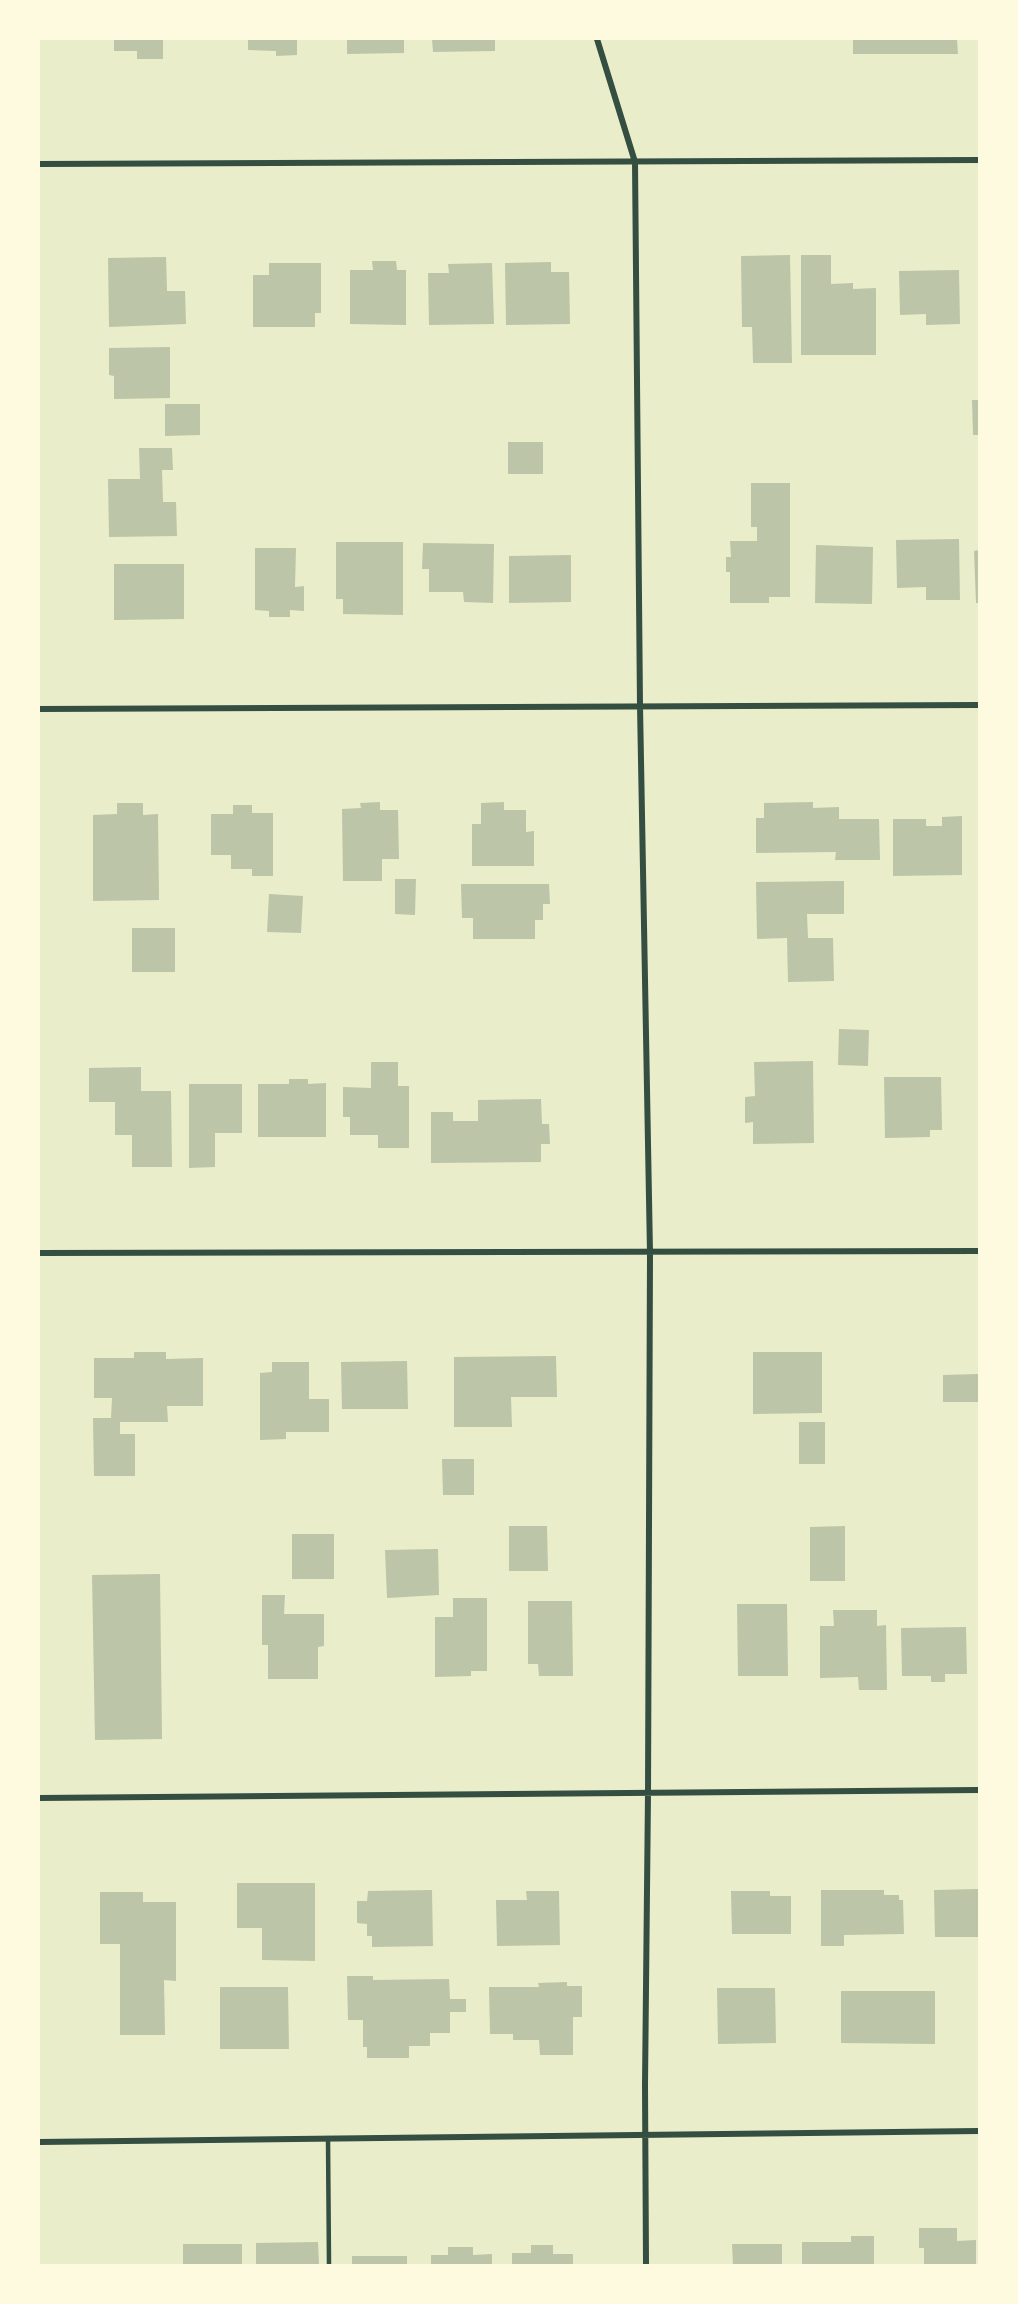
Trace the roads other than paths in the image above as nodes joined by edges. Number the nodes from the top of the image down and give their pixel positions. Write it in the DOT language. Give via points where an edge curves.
graph roads {
  1 [pos="597,39"];
  2 [pos="979,160"];
  3 [pos="635,162"];
  4 [pos="39,164"];
  5 [pos="979,705"];
  6 [pos="640,706"];
  7 [pos="39,709"];
  8 [pos="979,1251"];
  9 [pos="39,1253"];
  10 [pos="650,1253"];
  11 [pos="979,1790"];
  12 [pos="648,1793"];
  13 [pos="39,1798"];
  14 [pos="979,2131"];
  15 [pos="645,2134"];
  16 [pos="328,2138"];
  17 [pos="39,2142"];
  18 [pos="329,2265"];
  19 [pos="646,2265"];
  1 -- 3 [label="street"];
  2 -- 3 [label="street"];
  3 -- 4 [label="street"];
  3 -- 6 [label="street"];
  5 -- 6 [label="street"];
  6 -- 7 [label="street"];
  6 -- 10 [label="street"];
  8 -- 10 [label="street"];
  9 -- 10 [label="street"];
  10 -- 12 [label="street"];
  11 -- 12 [label="street"];
  12 -- 13 [label="street"];
  12 -- 15 [label="street"];
  14 -- 15 [label="street"];
  15 -- 16 [label="street"];
  15 -- 19 [label="street"];
  16 -- 17 [label="street"];
  16 -- 18 [label="lane"];
}
